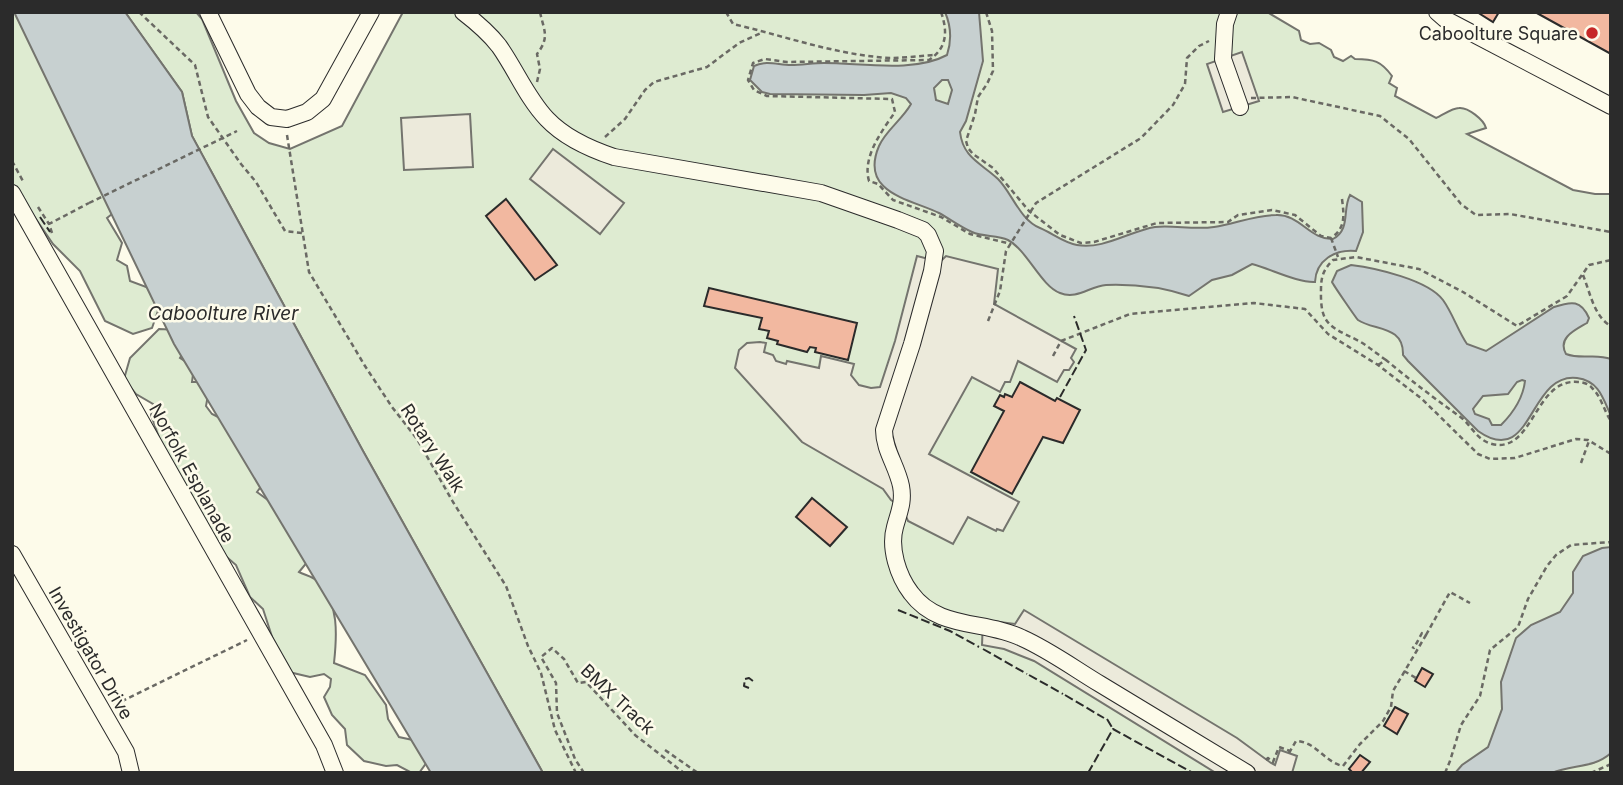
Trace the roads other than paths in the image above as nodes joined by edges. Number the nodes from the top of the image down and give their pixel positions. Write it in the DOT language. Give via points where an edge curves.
graph roads {
  1 [pos="208,12"];
  2 [pos="371,12"];
  3 [pos="463,12"];
  4 [pos="1229,12"];
  5 [pos="1437,12"];
  6 [pos="1239,103"];
  7 [pos="1611,106"];
  8 [pos="12,193"];
  9 [pos="12,554"];
  10 [pos="131,773"];
  11 [pos="335,773"];
  12 [pos="1247,773"];
  1 -- 2 [label="street" via="253,100 287,126 323,99"];
  3 -- 12 [label="street" via="498,46 548,120 594,150 821,193 923,230 935,251 932,271 884,430 902,497 894,550 910,592 942,618 1020,636"];
  4 -- 6 [label="street" via="1223,59"];
  5 -- 7 [label="street"];
  8 -- 11 [label="street, Norfolk Esplanade" via="324,745"];
  9 -- 10 [label="street, Investigator Drive" via="125,752"];
}
